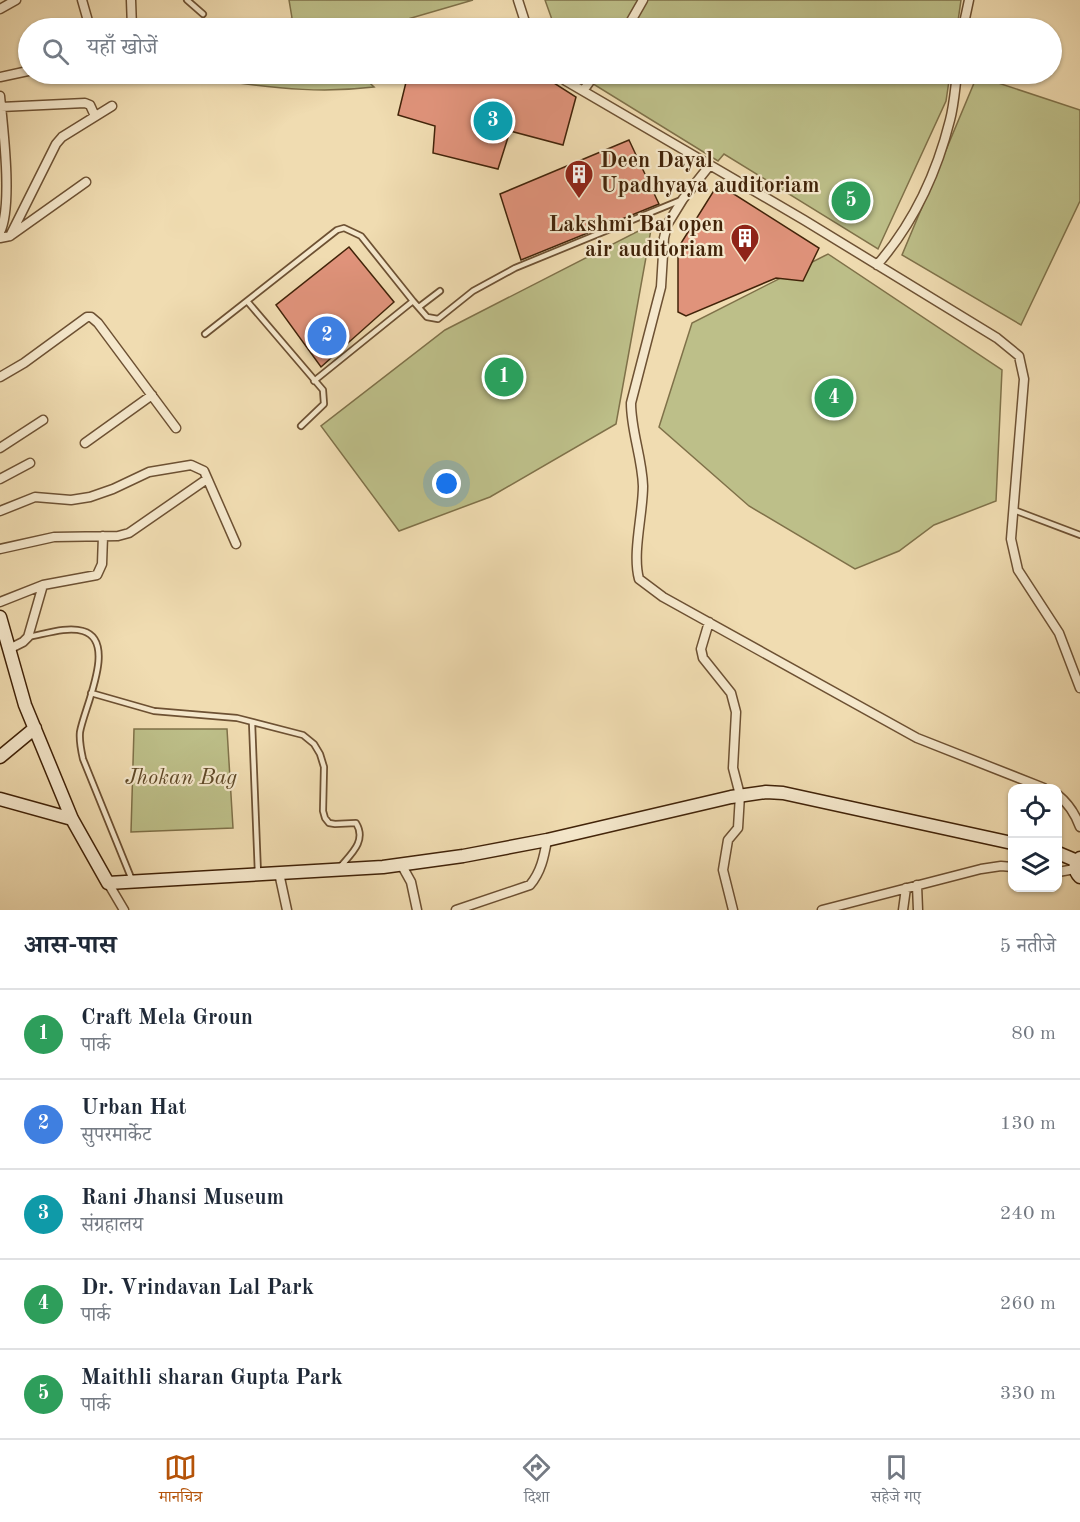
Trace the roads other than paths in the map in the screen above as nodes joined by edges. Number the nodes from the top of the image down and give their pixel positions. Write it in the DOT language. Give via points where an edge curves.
graph roads {
  1 [pos="16,0"];
  2 [pos="82,0"];
  3 [pos="131,0"];
  4 [pos="187,0"];
  5 [pos="518,0"];
  6 [pos="643,0"];
  7 [pos="969,0"];
  8 [pos="0,9"];
  9 [pos="203,14"];
  10 [pos="87,18"];
  11 [pos="132,18"];
  12 [pos="524,18"];
  13 [pos="633,18"];
  14 [pos="965,18"];
  15 [pos="18,73"];
  16 [pos="0,77"];
  17 [pos="573,84"];
  18 [pos="588,84"];
  19 [pos="956,84"];
  20 [pos="583,91"];
  21 [pos="0,96"];
  22 [pos="112,106"];
  23 [pos="1,110"];
  24 [pos="95,116"];
  25 [pos="2,137"];
  26 [pos="710,165"];
  27 [pos="3,169"];
  28 [pos="86,182"];
  29 [pos="683,199"];
  30 [pos="0,232"];
  31 [pos="10,236"];
  32 [pos="0,238"];
  33 [pos="877,265"];
  34 [pos="440,291"];
  35 [pos="247,301"];
  36 [pos="413,301"];
  37 [pos="419,307"];
  38 [pos="205,334"];
  39 [pos="0,377"];
  40 [pos="314,381"];
  41 [pos="152,395"];
  42 [pos="43,420"];
  43 [pos="301,426"];
  44 [pos="176,428"];
  45 [pos="85,443"];
  46 [pos="0,448"];
  47 [pos="30,463"];
  48 [pos="0,479"];
  49 [pos="207,479"];
  50 [pos="1014,510"];
  51 [pos="0,512"];
  52 [pos="1080,535"];
  53 [pos="103,536"];
  54 [pos="236,544"];
  55 [pos="0,549"];
  56 [pos="43,585"];
  57 [pos="0,602"];
  58 [pos="0,617"];
  59 [pos="709,622"];
  60 [pos="28,637"];
  61 [pos="9,649"];
  62 [pos="1080,688"];
  63 [pos="91,693"];
  64 [pos="252,722"];
  65 [pos="35,728"];
  66 [pos="0,757"];
  67 [pos="1032,784"];
  68 [pos="740,795"];
  69 [pos="1062,798"];
  70 [pos="0,799"];
  71 [pos="72,819"];
  72 [pos="1080,827"];
  73 [pos="547,840"];
  74 [pos="1008,842"];
  75 [pos="1062,856"];
  76 [pos="401,864"];
  77 [pos="1078,866"];
  78 [pos="1008,867"];
  79 [pos="339,869"];
  80 [pos="1062,871"];
  81 [pos="279,873"];
  82 [pos="258,874"];
  83 [pos="132,881"];
  84 [pos="108,883"];
  85 [pos="917,885"];
  86 [pos="906,888"];
  87 [pos="124,910"];
  88 [pos="286,910"];
  89 [pos="417,910"];
  90 [pos="456,910"];
  91 [pos="734,910"];
  92 [pos="822,910"];
  93 [pos="903,910"];
  94 [pos="918,910"];
  1 -- 8 [label="street"];
  2 -- 10 [label="street"];
  3 -- 11 [label="street"];
  4 -- 9 [label="lane"];
  5 -- 12 [label="street"];
  6 -- 13 [label="street"];
  7 -- 14 [label="street"];
  15 -- 16 [label="street"];
  17 -- 20 [label="street"];
  18 -- 20 [label="street"];
  19 -- 33 [label="street" via="951,118 936,166 899,237"];
  20 -- 26 [label="street"];
  21 -- 23 [label="street"];
  22 -- 24 [label="street"];
  23 -- 24 [label="street" via="85,104 90,105"];
  23 -- 25 [label="street"];
  24 -- 31 [label="street" via="56,144"];
  25 -- 27 [label="street"];
  26 -- 29 [label="street"];
  26 -- 33 [label="street"];
  27 -- 30 [label="street" via="5,212"];
  28 -- 31 [label="street"];
  29 -- 37 [label="lane" via="515,268 473,291 438,319 428,317"];
  29 -- 59 [label="street" via="667,225 661,287 631,403 643,488 637,572 644,585"];
  31 -- 32 [label="street"];
  33 -- 50 [label="street" via="997,338 1019,356 1024,379"];
  34 -- 37 [label="lane"];
  35 -- 36 [label="lane" via="344,228 361,236"];
  35 -- 38 [label="lane"];
  35 -- 40 [label="lane"];
  36 -- 37 [label="lane"];
  36 -- 40 [label="lane"];
  39 -- 41 [label="street" via="91,317"];
  40 -- 43 [label="lane" via="322,390 324,404"];
  41 -- 44 [label="street"];
  41 -- 45 [label="street"];
  42 -- 46 [label="street"];
  47 -- 48 [label="street"];
  49 -- 51 [label="street" via="204,471 191,465 149,472 90,497 35,497"];
  49 -- 53 [label="street" via="129,533"];
  49 -- 54 [label="street"];
  50 -- 52 [label="lane"];
  50 -- 62 [label="street" via="1011,539 1018,570 1059,633"];
  53 -- 55 [label="street" via="54,537"];
  53 -- 56 [label="street" via="102,564 97,575"];
  56 -- 57 [label="street"];
  56 -- 60 [label="street"];
  58 -- 61 [label="street"];
  59 -- 67 [label="street" via="917,738"];
  59 -- 68 [label="street" via="701,648 703,658 735,702 733,768"];
  60 -- 61 [label="street"];
  60 -- 63 [label="lane" via="70,629 93,636 99,664"];
  61 -- 65 [label="street"];
  63 -- 64 [label="lane" via="154,711"];
  63 -- 83 [label="lane" via="80,731 80,746"];
  64 -- 79 [label="lane" via="303,735 320,754 324,767 324,818 329,823 356,824 360,830 357,848"];
  64 -- 82 [label="lane"];
  65 -- 66 [label="street"];
  65 -- 71 [label="street"];
  68 -- 73 [label="street"];
  68 -- 74 [label="street" via="783,794"];
  68 -- 91 [label="street" via="738,828 728,840 723,870"];
  69 -- 72 [label="street"];
  70 -- 71 [label="street"];
  71 -- 84 [label="street"];
  73 -- 76 [label="street"];
  73 -- 90 [label="street" via="543,862 530,885"];
  75 -- 77 [label="street"];
  76 -- 79 [label="street"];
  76 -- 89 [label="street" via="411,882"];
  77 -- 80 [label="street"];
  78 -- 85 [label="street" via="981,869"];
  79 -- 81 [label="street"];
  81 -- 82 [label="street"];
  81 -- 88 [label="street"];
  82 -- 83 [label="street"];
  83 -- 84 [label="street"];
  84 -- 87 [label="street"];
  85 -- 86 [label="street"];
  85 -- 94 [label="street"];
  86 -- 92 [label="street"];
  86 -- 93 [label="street"];
}
